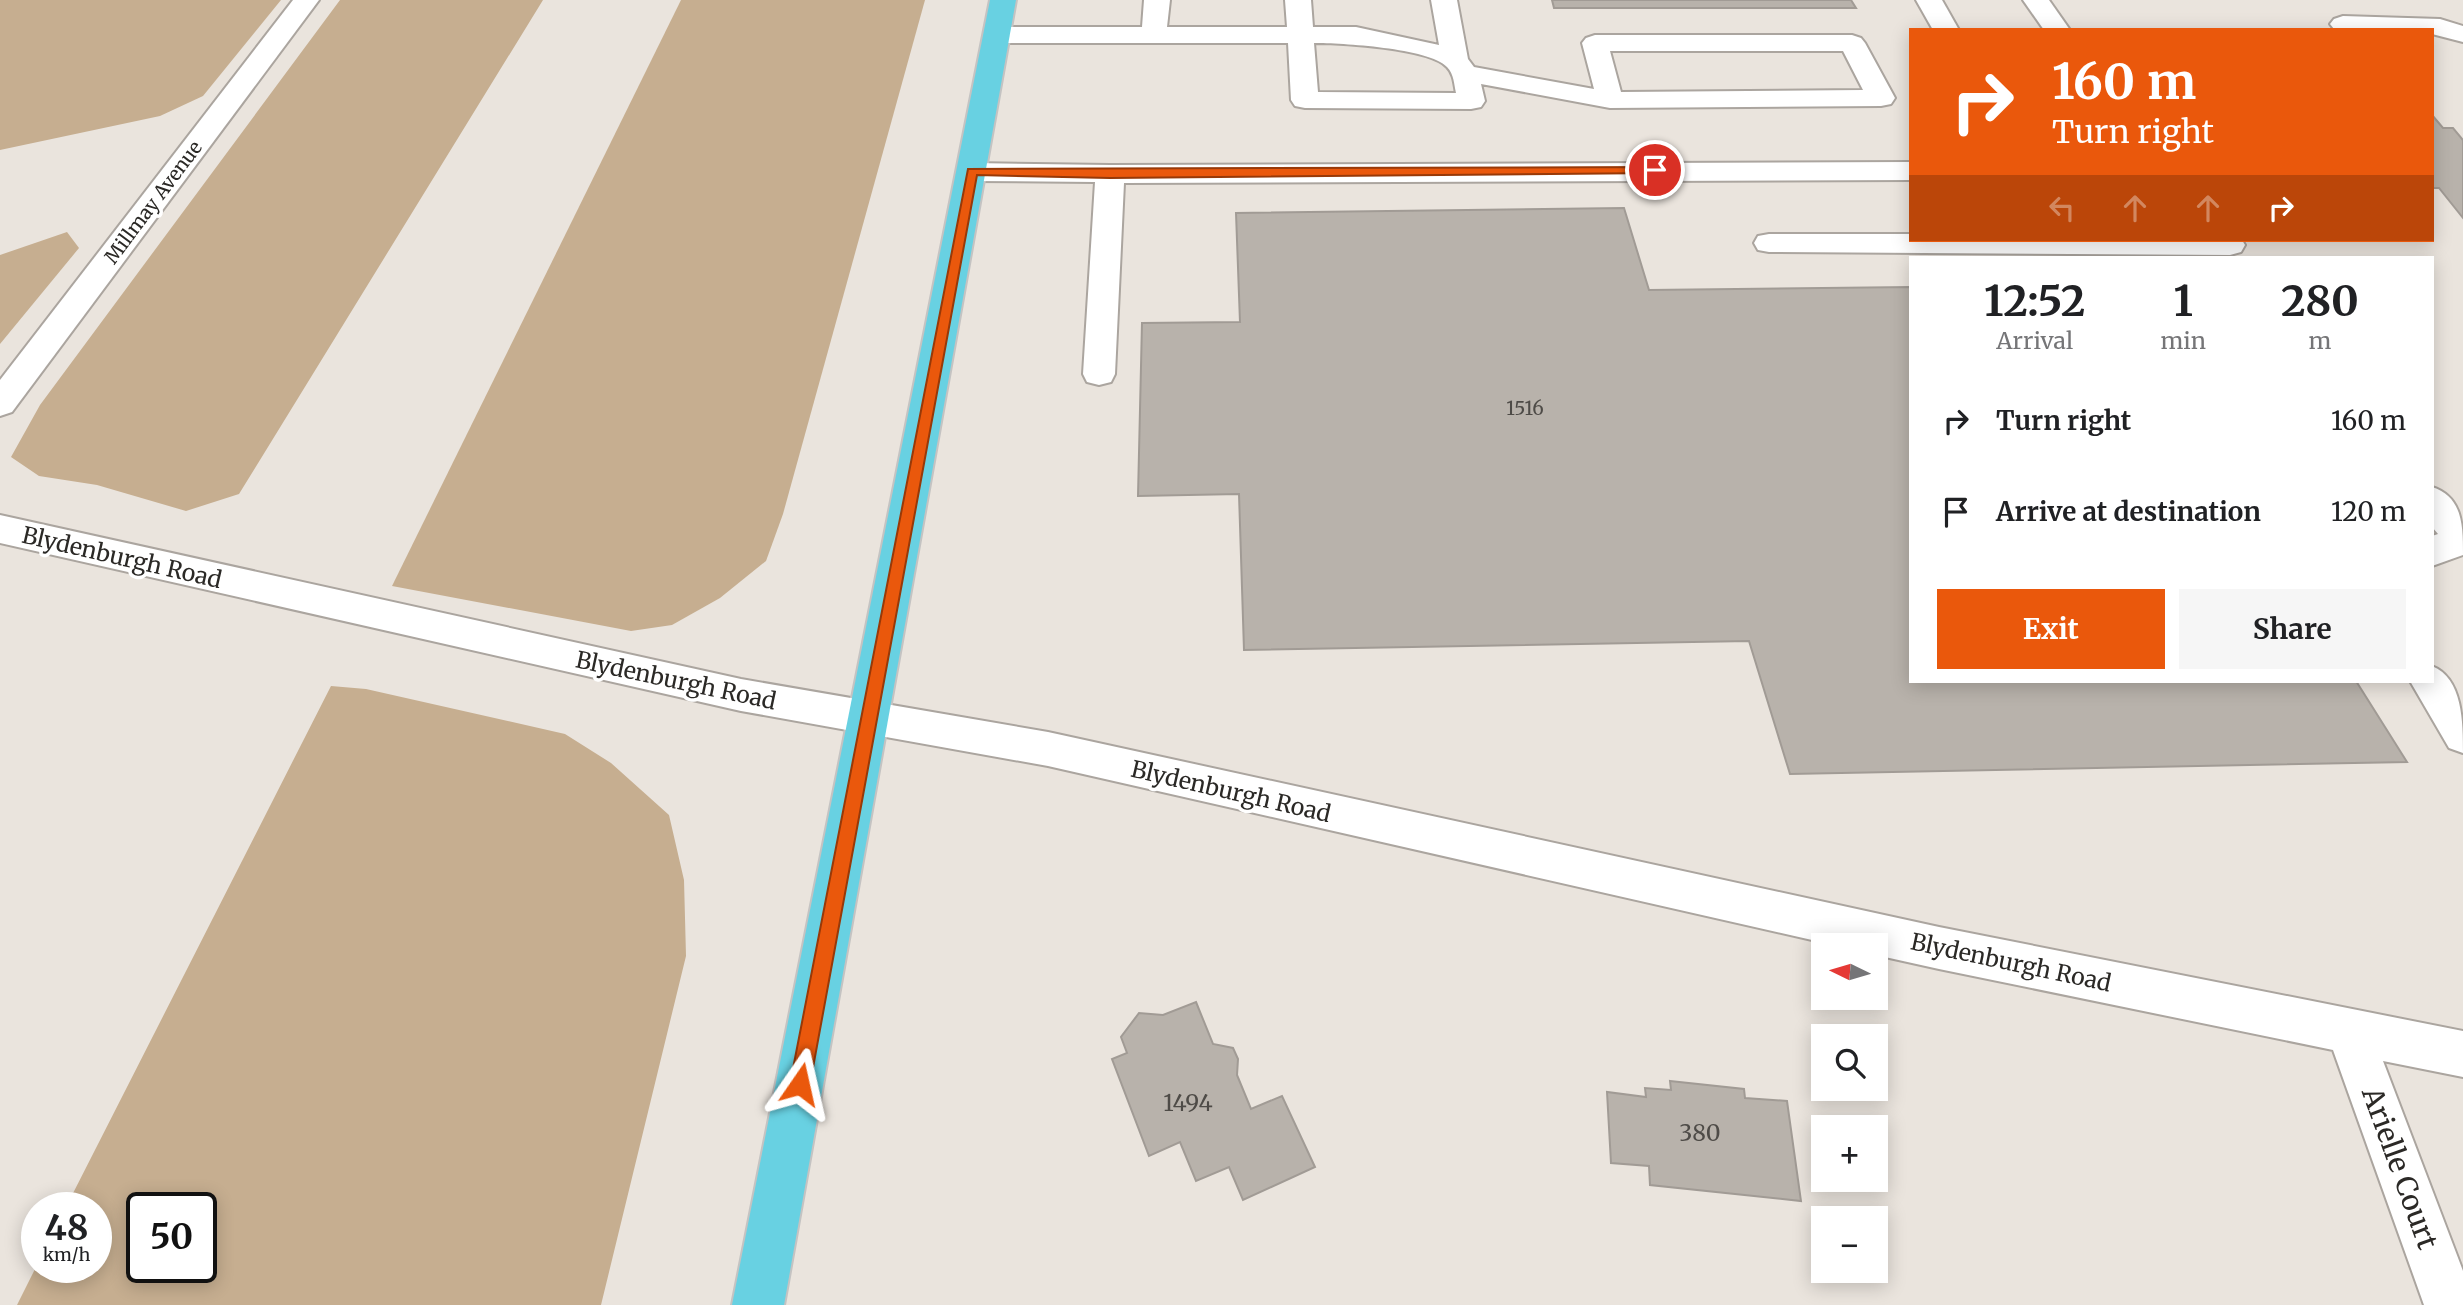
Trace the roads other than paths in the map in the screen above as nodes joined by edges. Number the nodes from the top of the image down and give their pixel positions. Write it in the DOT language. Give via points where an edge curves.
graph roads {
  1 [pos="306,0"];
  2 [pos="1003,0"];
  3 [pos="1157,0"];
  4 [pos="1298,0"];
  5 [pos="1444,0"];
  6 [pos="1929,0"];
  7 [pos="2036,0"];
  8 [pos="2343,24"];
  9 [pos="1945,28"];
  10 [pos="2056,28"];
  11 [pos="1300,33"];
  12 [pos="1154,34"];
  13 [pos="2463,34"];
  14 [pos="997,35"];
  15 [pos="1460,66"];
  16 [pos="1881,98"];
  17 [pos="1909,98"];
  18 [pos="1610,100"];
  19 [pos="1909,171"];
  20 [pos="972,172"];
  21 [pos="1110,174"];
  22 [pos="1769,243"];
  23 [pos="2232,247"];
  24 [pos="1099,374"];
  25 [pos="0,404"];
  26 [pos="2434,504"];
  27 [pos="0,529"];
  28 [pos="2452,544"];
  29 [pos="2431,683"];
  30 [pos="869,717"];
  31 [pos="2463,736"];
  32 [pos="2349,1031"];
  33 [pos="2463,1054"];
  34 [pos="758,1305"];
  35 [pos="2450,1305"];
  1 -- 25 [label="street, Millmay Avenue"];
  2 -- 14 [label="main road"];
  3 -- 12 [label="street"];
  4 -- 11 [label="street"];
  5 -- 15 [label="street"];
  6 -- 9 [label="street"];
  7 -- 10 [label="street"];
  8 -- 13 [label="street" via="2440,27"];
  11 -- 12 [label="street"];
  11 -- 15 [label="street" via="1356,35 1427,49"];
  11 -- 15 [label="street" via="1305,100 1471,101"];
  12 -- 14 [label="street"];
  14 -- 20 [label="main road"];
  15 -- 18 [label="street"];
  16 -- 17 [label="street"];
  16 -- 18 [label="street"];
  16 -- 18 [label="street" via="1852,43 1595,43"];
  19 -- 21 [label="street"];
  20 -- 21 [label="street"];
  20 -- 30 [label="main road"];
  21 -- 24 [label="street"];
  22 -- 23 [label="street"];
  26 -- 28 [label="street"];
  27 -- 30 [label="street, Blydenburgh Road" via="728,692"];
  29 -- 31 [label="street"];
  30 -- 32 [label="street, Blydenburgh Road" via="1048,750 1884,936"];
  30 -- 34 [label="main road"];
  32 -- 33 [label="street, Blydenburgh Road"];
  32 -- 35 [label="street, Arielle Court"];
}
